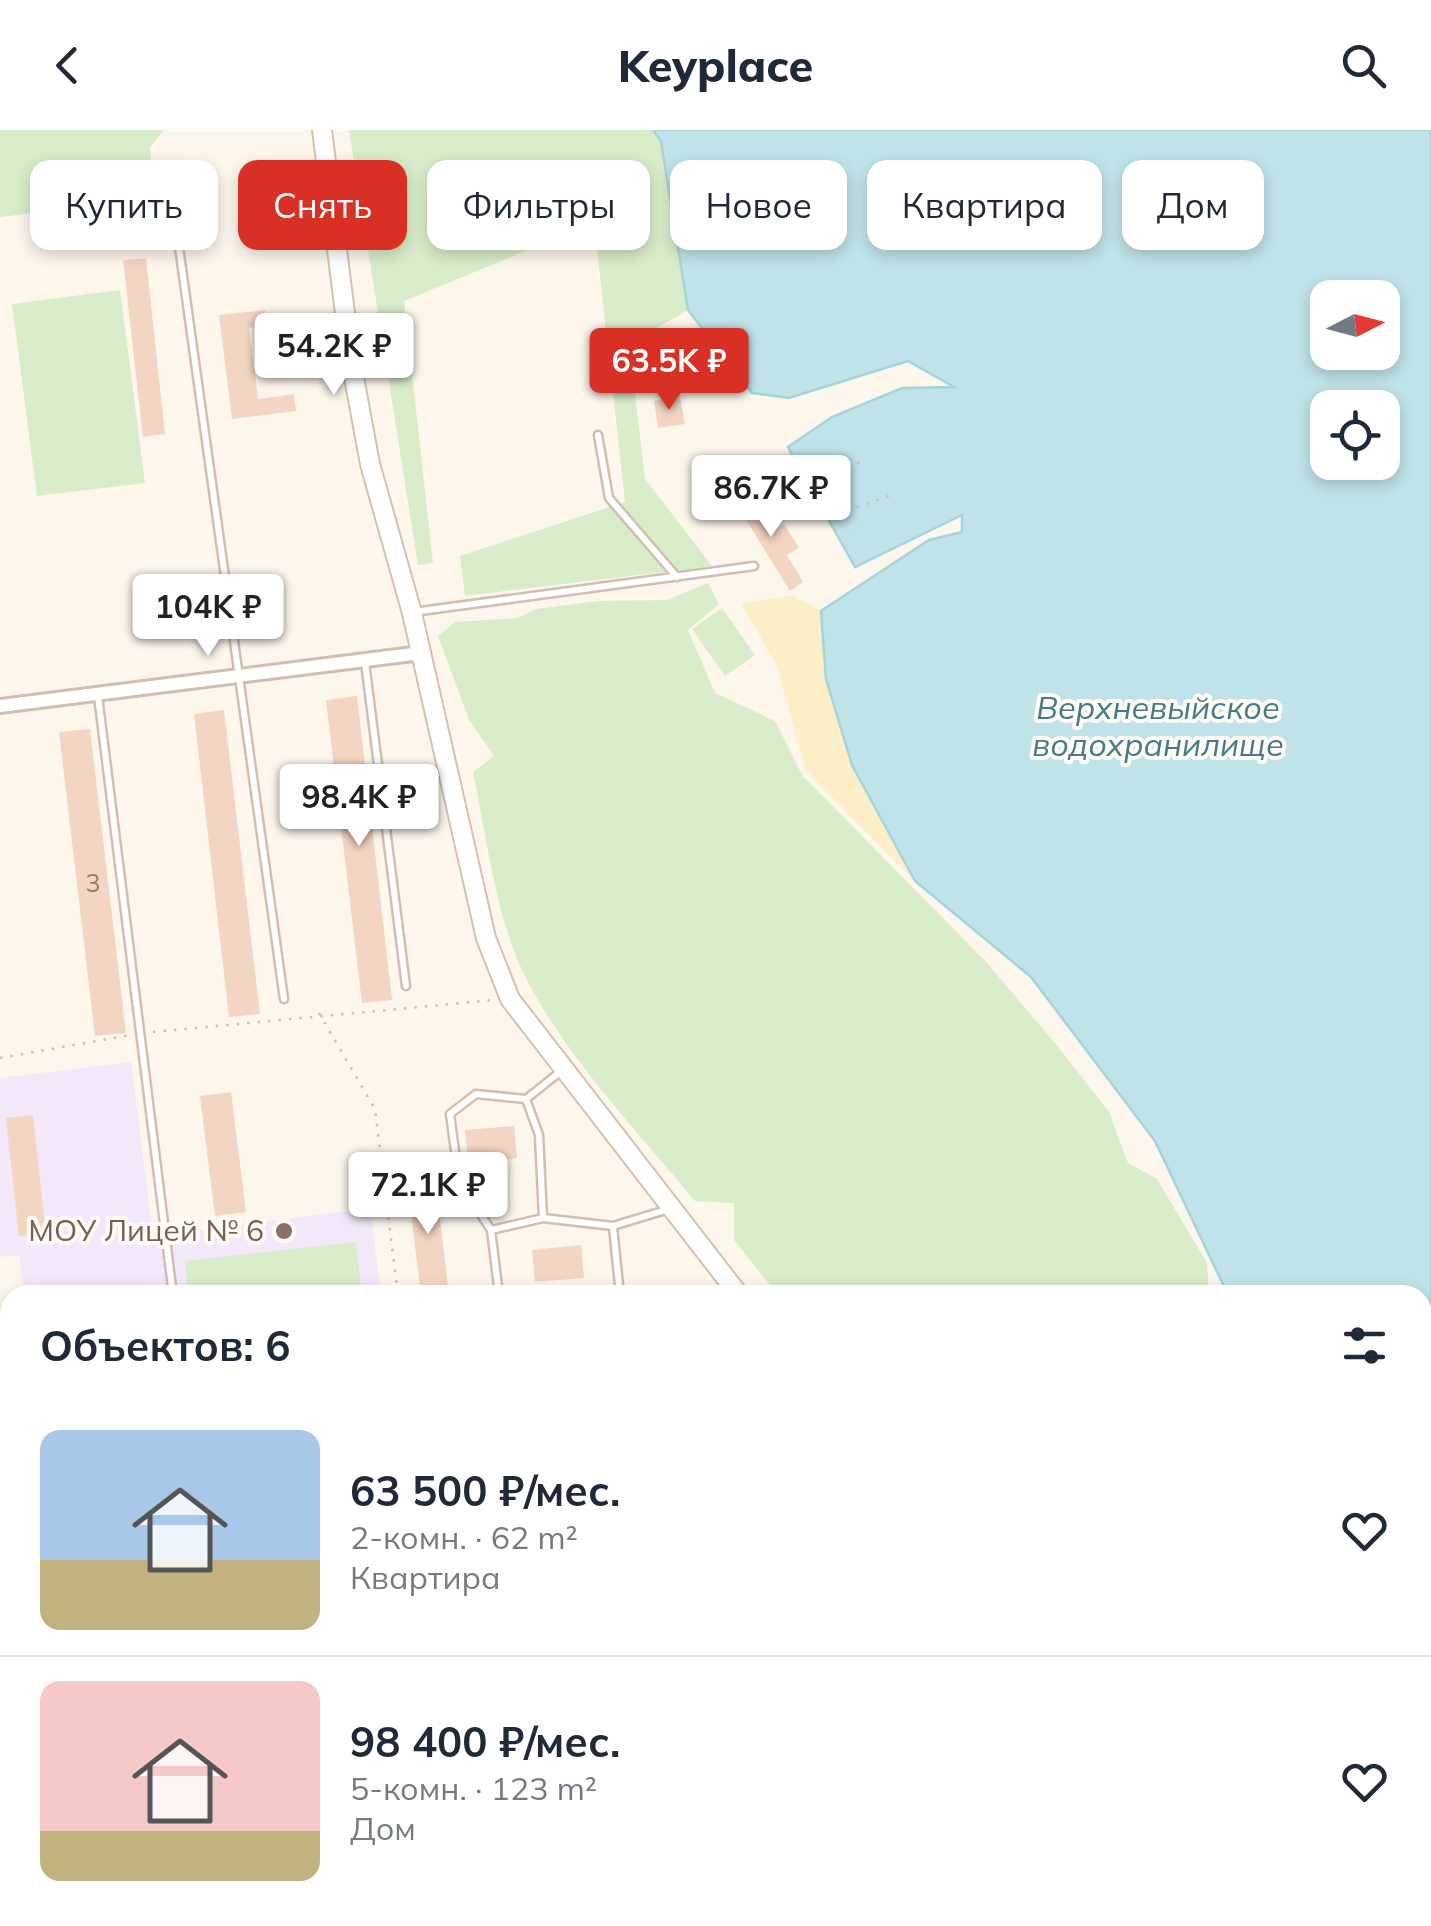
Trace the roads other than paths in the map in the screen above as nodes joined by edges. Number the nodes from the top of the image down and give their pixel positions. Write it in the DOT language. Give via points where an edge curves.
graph roads {
  1 [pos="322,130"];
  2 [pos="179,250"];
  3 [pos="598,435"];
  4 [pos="754,566"];
  5 [pos="678,578"];
  6 [pos="412,612"];
  7 [pos="421,653"];
  8 [pos="365,662"];
  9 [pos="240,676"];
  10 [pos="98,696"];
  11 [pos="0,706"];
  12 [pos="406,986"];
  13 [pos="284,999"];
  14 [pos="562,1070"];
  15 [pos="526,1099"];
  16 [pos="670,1208"];
  17 [pos="543,1218"];
  18 [pos="613,1226"];
  19 [pos="491,1230"];
  20 [pos="172,1285"];
  21 [pos="498,1285"];
  22 [pos="619,1285"];
  23 [pos="731,1285"];
  1 -- 6 [label="street" via="360,413"];
  2 -- 9 [label="lane"];
  3 -- 5 [label="lane" via="609,498"];
  4 -- 5 [label="lane"];
  5 -- 6 [label="lane"];
  6 -- 7 [label="street"];
  7 -- 8 [label="street"];
  7 -- 14 [label="street" via="486,938 510,999"];
  8 -- 9 [label="street"];
  8 -- 12 [label="lane"];
  9 -- 10 [label="street"];
  9 -- 13 [label="lane"];
  10 -- 11 [label="street"];
  10 -- 20 [label="lane"];
  14 -- 15 [label="lane"];
  14 -- 16 [label="street"];
  15 -- 17 [label="lane" via="539,1134"];
  15 -- 19 [label="lane" via="476,1094 450,1114 459,1181"];
  16 -- 18 [label="lane"];
  16 -- 23 [label="street"];
  17 -- 18 [label="lane"];
  17 -- 19 [label="lane"];
  18 -- 22 [label="lane"];
  19 -- 21 [label="lane"];
}
